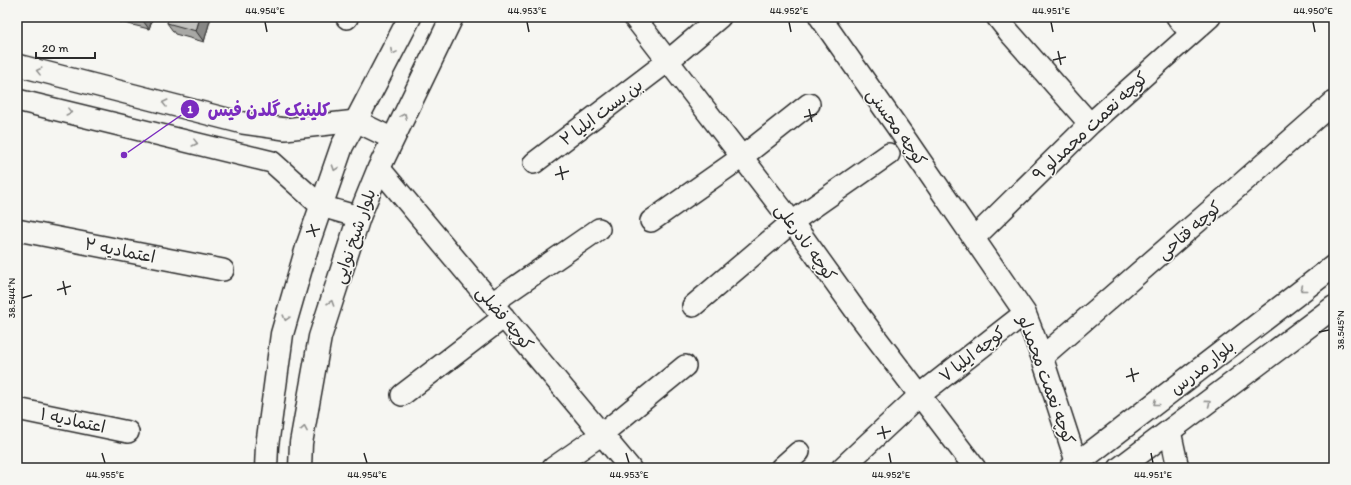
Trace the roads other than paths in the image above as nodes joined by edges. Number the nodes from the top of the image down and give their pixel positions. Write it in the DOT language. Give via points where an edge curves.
graph roads {
  1 [pos="410,17"];
  2 [pos="452,17"];
  3 [pos="634,17"];
  4 [pos="720,17"];
  5 [pos="820,17"];
  6 [pos="997,17"];
  7 [pos="1177,17"];
  8 [pos="1210,17"];
  9 [pos="1190,33"];
  10 [pos="668,61"];
  11 [pos="17,65"];
  12 [pos="17,100"];
  13 [pos="1334,102"];
  14 [pos="809,104"];
  15 [pos="356,121"];
  16 [pos="1090,124"];
  17 [pos="393,139"];
  18 [pos="889,154"];
  19 [pos="742,157"];
  20 [pos="534,163"];
  21 [pos="379,168"];
  22 [pos="321,206"];
  23 [pos="359,217"];
  24 [pos="651,221"];
  25 [pos="792,222"];
  26 [pos="598,229"];
  27 [pos="17,230"];
  28 [pos="974,238"];
  29 [pos="1334,266"];
  30 [pos="223,270"];
  31 [pos="693,306"];
  32 [pos="1334,307"];
  33 [pos="498,310"];
  34 [pos="1025,313"];
  35 [pos="1042,357"];
  36 [pos="684,366"];
  37 [pos="402,395"];
  38 [pos="920,395"];
  39 [pos="17,409"];
  40 [pos="1170,431"];
  41 [pos="128,432"];
  42 [pos="602,434"];
  43 [pos="799,452"];
  44 [pos="1074,466"];
  45 [pos="266,468"];
  46 [pos="300,468"];
  47 [pos="553,468"];
  48 [pos="630,468"];
  49 [pos="781,468"];
  50 [pos="842,468"];
  51 [pos="975,468"];
  52 [pos="1120,468"];
  53 [pos="1178,468"];
  1 -- 15 [label="main road, one-way"];
  17 -- 2 [label="main road, بلوار شیخ نوایی, one-way"];
  3 -- 10 [label="street, کوچه نادرعلی"];
  4 -- 10 [label="street, بن بست ایلیا ۲"];
  5 -- 28 [label="street, کوچه محسنی"];
  6 -- 16 [label="street"];
  7 -- 9 [label="street"];
  8 -- 9 [label="street, کوچه نعمت محمدلو ۹"];
  9 -- 16 [label="street, کوچه نعمت محمدلو ۹"];
  10 -- 19 [label="street, کوچه نادرعلی"];
  10 -- 20 [label="street, بن بست ایلیا ۲"];
  15 -- 11 [label="street, one-way" via="285,129 243,123"];
  12 -- 22 [label="street, one-way" via="272,162"];
  13 -- 35 [label="street, کوچه فتاحی"];
  14 -- 19 [label="street"];
  15 -- 17 [label="street"];
  15 -- 22 [label="main road, one-way" via="342,146"];
  16 -- 28 [label="street, کوچه نعمت محمدلو ۹"];
  17 -- 21 [label="main road, بلوار شیخ نوایی"];
  18 -- 25 [label="street"];
  19 -- 24 [label="street"];
  19 -- 25 [label="street, کوچه نادرعلی"];
  21 -- 23 [label="main road, بلوار شیخ نوایی"];
  21 -- 33 [label="street, کوچه فضلی"];
  22 -- 23 [label="street"];
  22 -- 45 [label="main road, one-way" via="282,334"];
  46 -- 23 [label="main road, بلوار شیخ نوایی, one-way" via="301,444 320,337"];
  25 -- 31 [label="street"];
  25 -- 38 [label="street, کوچه نادرعلی"];
  26 -- 33 [label="street"];
  27 -- 30 [label="street, اعتمادیه ۲"];
  28 -- 34 [label="street, کوچه نعمت محمدلو"];
  29 -- 44 [label="main road, بلوار مدرس, one-way"];
  40 -- 32 [label="main road, بلوار مدرس, one-way"];
  33 -- 37 [label="street"];
  33 -- 42 [label="street, کوچه فضلی"];
  34 -- 35 [label="street, کوچه نعمت محمدلو"];
  34 -- 38 [label="street, ۷ کوچه ایلیا"];
  35 -- 44 [label="street, کوچه نعمت محمدلو"];
  36 -- 42 [label="street"];
  38 -- 50 [label="street, ۷ کوچه ایلیا"];
  38 -- 51 [label="street, کوچه نادرعلی"];
  39 -- 41 [label="street, اعتمادیه ۱"];
  40 -- 52 [label="main road, بلوار مدرس"];
  40 -- 53 [label="street"];
  42 -- 47 [label="street"];
  42 -- 48 [label="street, کوچه فضلی"];
  43 -- 49 [label="street"];
}
